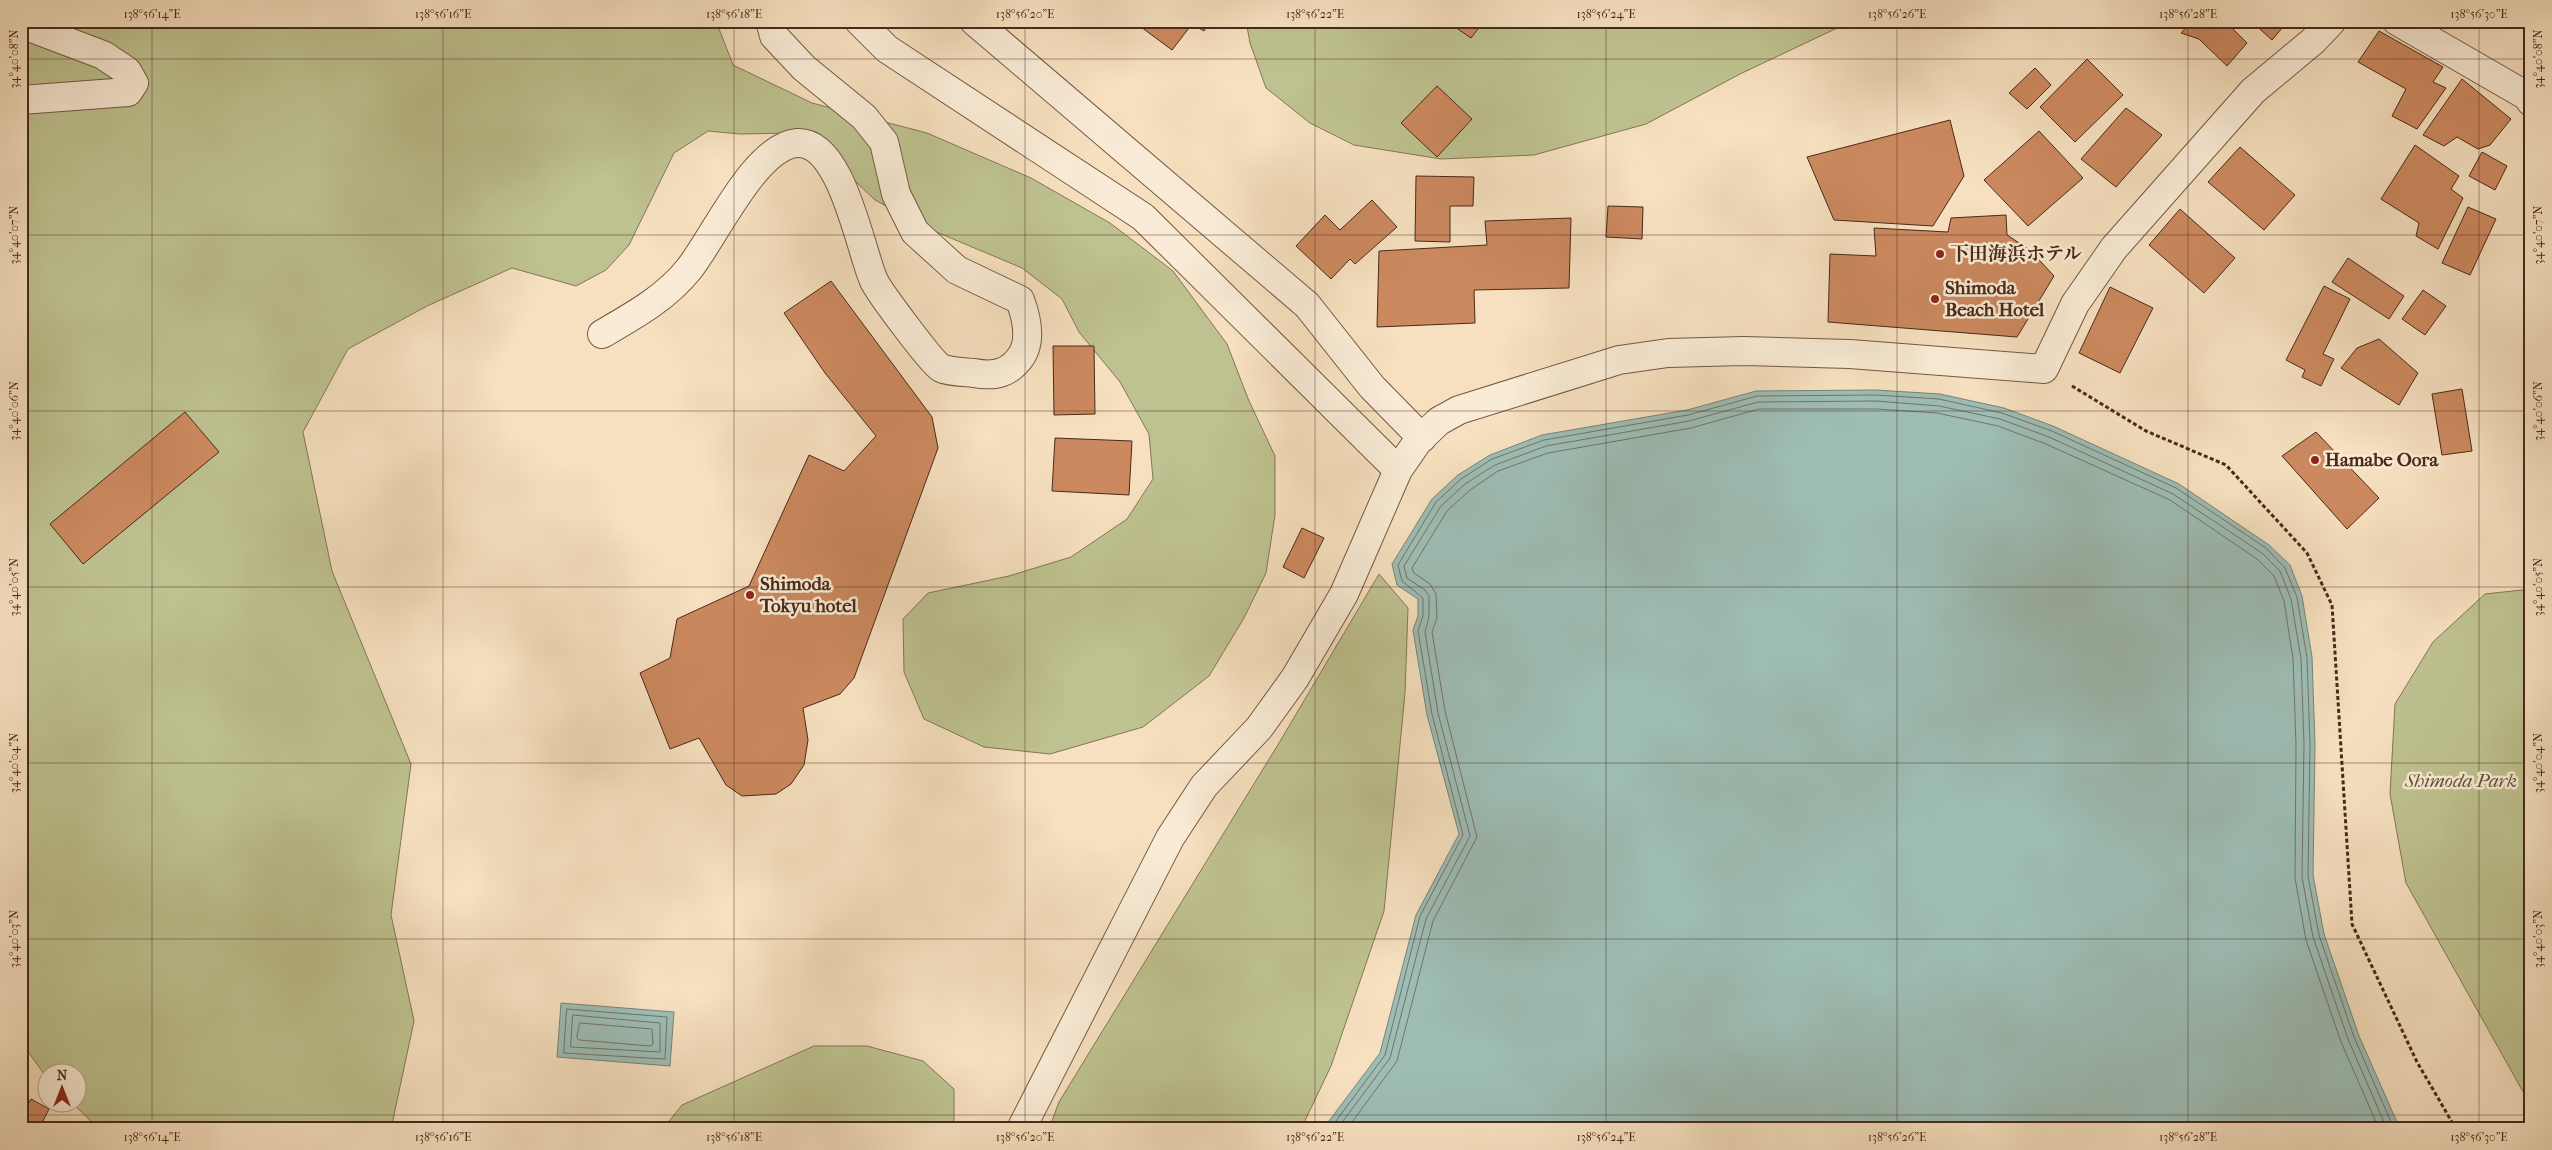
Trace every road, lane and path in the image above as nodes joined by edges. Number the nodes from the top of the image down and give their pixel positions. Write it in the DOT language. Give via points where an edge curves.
graph roads {
  1 [pos="770,21"];
  2 [pos="859,21"];
  3 [pos="974,21"];
  4 [pos="2332,21"];
  5 [pos="2397,21"];
  6 [pos="21,24"];
  7 [pos="21,100"];
  8 [pos="2531,102"];
  9 [pos="602,334"];
  10 [pos="2044,369"];
  11 [pos="1422,438"];
  12 [pos="1398,470"];
  13 [pos="1021,1129"];
  14 [pos="2456,1129"];
  1 -- 9 [label="street" via="774,36 804,68 864,118 884,142 896,194 915,232 957,270 1020,300 1028,329 1024,352 1014,367 1000,375 941,368 874,282 853,216 829,160 816,150 798,143 783,147 762,160 689,270 650,306"];
  2 -- 12 [label="street" via="887,49 1143,217"];
  3 -- 11 [label="street" via="1307,305 1372,387"];
  4 -- 10 [label="street" via="2253,91 2114,248 2075,304"];
  5 -- 8 [label="street" via="2527,96"];
  6 -- 7 [label="street" via="103,55 127,71 134,83 128,92"];
  10 -- 11 [label="street" via="1850,354 1668,353 1619,360 1459,410 1439,421"];
  10 -- 14 [label="path" via="2146,431 2226,465 2307,553 2332,605 2352,924 2417,1062"];
  11 -- 12 [label="street"];
  12 -- 13 [label="street" via="1344,594 1295,678 1259,728 1204,786 1170,838"];
}
